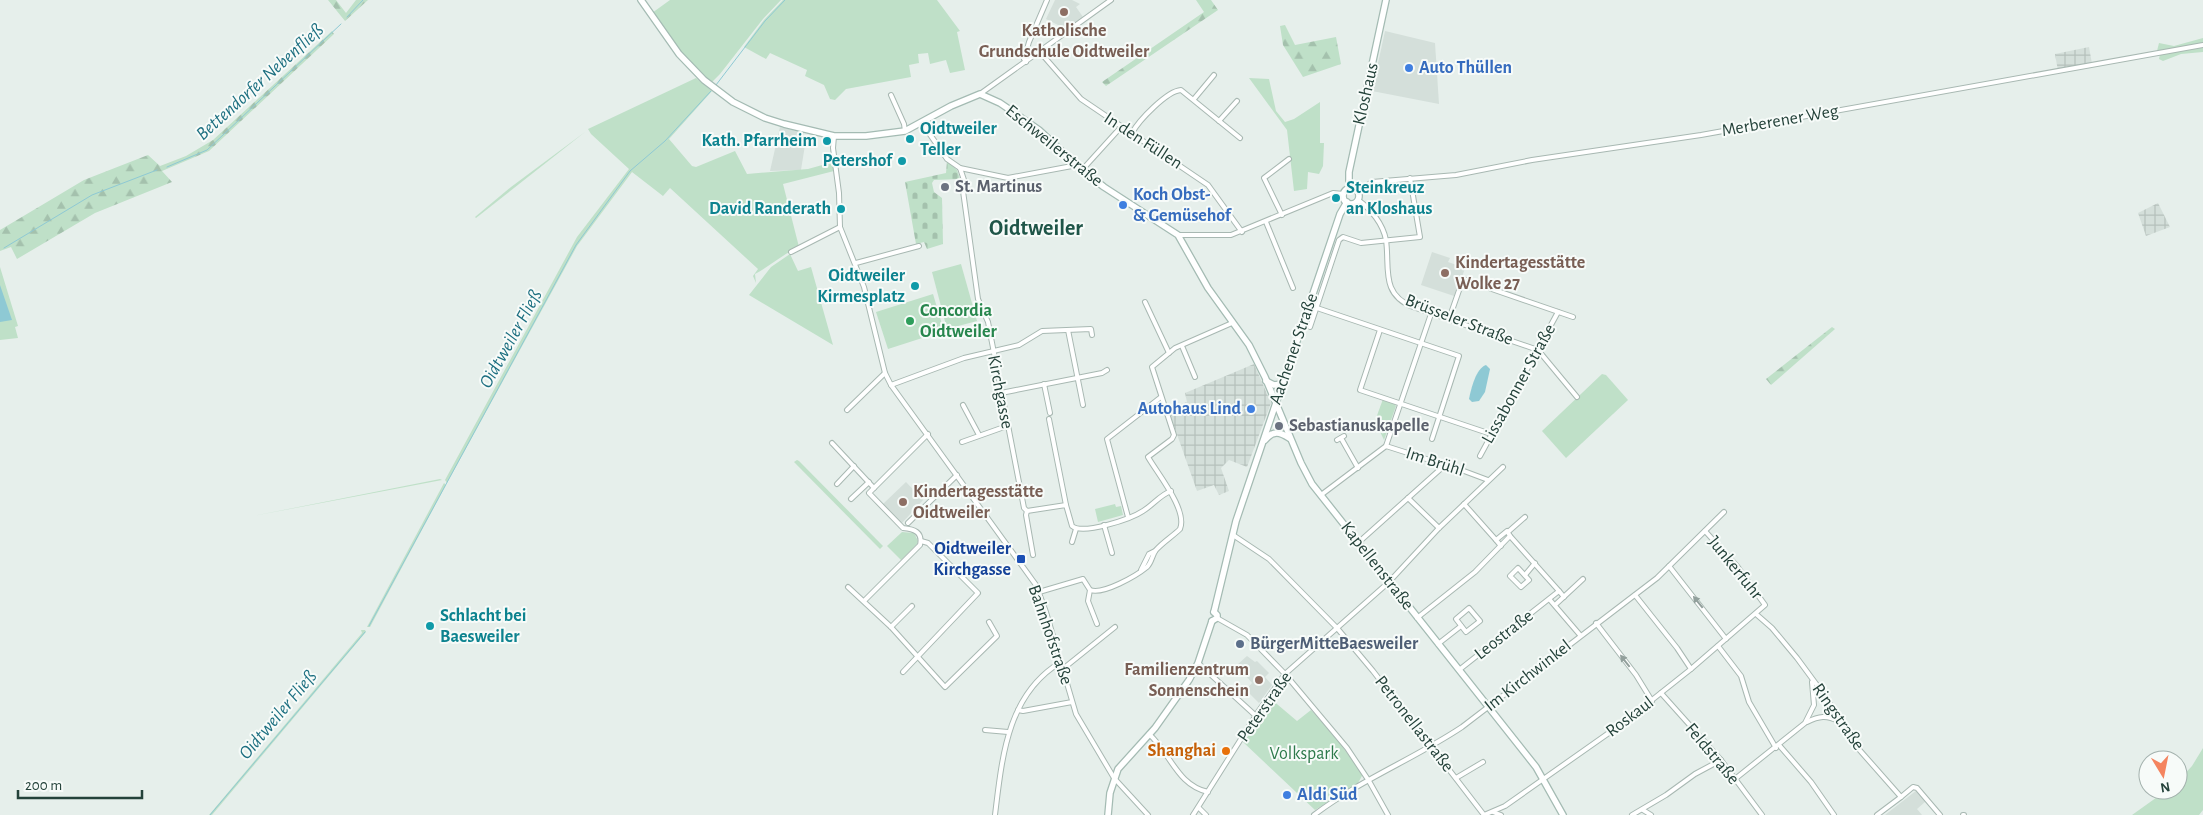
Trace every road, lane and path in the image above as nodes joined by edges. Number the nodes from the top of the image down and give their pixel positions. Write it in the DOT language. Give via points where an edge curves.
graph roads {
  1 [pos="641,0"];
  2 [pos="1047,0"];
  3 [pos="1111,0"];
  4 [pos="1386,0"];
  5 [pos="2203,45"];
  6 [pos="1040,52"];
  7 [pos="1026,62"];
  8 [pos="1214,75"];
  9 [pos="980,94"];
  10 [pos="892,95"];
  11 [pos="1194,99"];
  12 [pos="1237,100"];
  13 [pos="1219,121"];
  14 [pos="922,123"];
  15 [pos="1121,127"];
  16 [pos="905,131"];
  17 [pos="1132,133"];
  18 [pos="834,136"];
  19 [pos="1240,138"];
  20 [pos="1289,159"];
  21 [pos="1075,163"];
  22 [pos="960,168"];
  23 [pos="1082,170"];
  24 [pos="1410,178"];
  25 [pos="1348,186"];
  26 [pos="1358,192"];
  27 [pos="1344,194"];
  28 [pos="1358,200"];
  29 [pos="1347,202"];
  30 [pos="1282,215"];
  31 [pos="1266,222"];
  32 [pos="840,227"];
  33 [pos="1242,232"];
  34 [pos="1178,235"];
  35 [pos="1386,240"];
  36 [pos="919,246"];
  37 [pos="791,252"];
  38 [pos="856,263"];
  39 [pos="1293,288"];
  40 [pos="1145,302"];
  41 [pos="1317,308"];
  42 [pos="1558,312"];
  43 [pos="1431,314"];
  44 [pos="1573,317"];
  45 [pos="1449,319"];
  46 [pos="1232,323"];
  47 [pos="1310,327"];
  48 [pos="1068,330"];
  49 [pos="1380,330"];
  50 [pos="1092,335"];
  51 [pos="1421,343"];
  52 [pos="1182,346"];
  53 [pos="992,350"];
  54 [pos="1538,350"];
  55 [pos="1169,353"];
  56 [pos="1107,370"];
  57 [pos="885,373"];
  58 [pos="1195,377"];
  59 [pos="1078,378"];
  60 [pos="1266,381"];
  61 [pos="1044,384"];
  62 [pos="1282,384"];
  63 [pos="891,386"];
  64 [pos="1001,393"];
  65 [pos="1161,397"];
  66 [pos="1577,397"];
  67 [pos="1400,403"];
  68 [pos="1276,404"];
  69 [pos="963,405"];
  70 [pos="1083,405"];
  71 [pos="847,410"];
  72 [pos="1050,413"];
  73 [pos="1440,416"];
  74 [pos="1049,419"];
  75 [pos="1007,426"];
  76 [pos="928,434"];
  77 [pos="1492,434"];
  78 [pos="978,435"];
  79 [pos="1341,438"];
  80 [pos="1432,439"];
  81 [pos="1291,440"];
  82 [pos="962,442"];
  83 [pos="832,443"];
  84 [pos="1263,443"];
  85 [pos="1386,446"];
  86 [pos="1480,456"];
  87 [pos="1445,465"];
  88 [pos="854,466"];
  89 [pos="1503,466"];
  90 [pos="1358,468"];
  91 [pos="957,475"];
  92 [pos="1488,480"];
  93 [pos="869,482"];
  94 [pos="837,484"];
  95 [pos="874,488"];
  96 [pos="1171,491"];
  97 [pos="1321,495"];
  98 [pos="851,498"];
  99 [pos="1408,498"];
  100 [pos="1464,504"];
  101 [pos="1066,505"];
  102 [pos="1027,511"];
  103 [pos="1724,512"];
  104 [pos="1128,517"];
  105 [pos="1525,517"];
  106 [pos="908,523"];
  107 [pos="1104,525"];
  108 [pos="1439,528"];
  109 [pos="1076,529"];
  110 [pos="1705,531"];
  111 [pos="1509,534"];
  112 [pos="1233,535"];
  113 [pos="1496,540"];
  114 [pos="921,541"];
  115 [pos="1072,542"];
  116 [pos="1359,542"];
  117 [pos="1501,546"];
  118 [pos="1112,553"];
  119 [pos="1033,555"];
  120 [pos="1535,563"];
  121 [pos="1669,566"];
  122 [pos="1525,575"];
  123 [pos="1583,580"];
  124 [pos="1389,582"];
  125 [pos="848,587"];
  126 [pos="1090,590"];
  127 [pos="1039,592"];
  128 [pos="1559,592"];
  129 [pos="1635,595"];
  130 [pos="1564,597"];
  131 [pos="1550,600"];
  132 [pos="864,601"];
  133 [pos="1555,605"];
  134 [pos="1766,605"];
  135 [pos="912,606"];
  136 [pos="1756,614"];
  137 [pos="1214,617"];
  138 [pos="1417,618"];
  139 [pos="989,622"];
  140 [pos="1596,623"];
  141 [pos="1096,624"];
  142 [pos="1461,626"];
  143 [pos="1115,627"];
  144 [pos="891,628"];
  145 [pos="1337,628"];
  146 [pos="1580,635"];
  147 [pos="1726,639"];
  148 [pos="1438,644"];
  149 [pos="1718,646"];
  150 [pos="917,656"];
  151 [pos="1062,662"];
  152 [pos="1198,663"];
  153 [pos="1064,668"];
  154 [pos="1691,669"];
  155 [pos="1459,670"];
  156 [pos="903,672"];
  157 [pos="1285,674"];
  158 [pos="1812,682"];
  159 [pos="1662,693"];
  160 [pos="1652,700"];
  161 [pos="1072,702"];
  162 [pos="1487,706"];
  163 [pos="1018,710"];
  164 [pos="1256,716"];
  165 [pos="1839,722"];
  166 [pos="1805,723"];
  167 [pos="985,730"];
  168 [pos="1008,732"];
  169 [pos="1149,734"];
  170 [pos="1777,746"];
  171 [pos="1431,748"];
  172 [pos="1721,760"];
  173 [pos="1483,762"];
  174 [pos="1114,778"];
  175 [pos="1456,778"];
  176 [pos="1735,778"];
  177 [pos="1543,779"];
  178 [pos="1369,781"];
  179 [pos="1208,792"];
  180 [pos="1901,797"];
  181 [pos="1199,808"];
  182 [pos="1643,810"];
  183 [pos="1493,812"];
  184 [pos="995,815"];
  185 [pos="1108,815"];
  186 [pos="1148,815"];
  187 [pos="1193,815"];
  188 [pos="1206,815"];
  189 [pos="1314,815"];
  190 [pos="1388,815"];
  191 [pos="1484,815"];
  192 [pos="1501,815"];
  193 [pos="1563,815"];
  194 [pos="1632,815"];
  195 [pos="1651,815"];
  196 [pos="1762,815"];
  197 [pos="1834,815"];
  198 [pos="1877,815"];
  199 [pos="1940,815"];
  1 -- 18 [label="street" via="679,54 712,87 733,102 765,118"];
  2 -- 7 [label="street" via="1026,49"];
  3 -- 6 [label="street"];
  4 -- 25 [label="street, Kloshaus"];
  5 -- 24 [label="street, Merberener Weg" via="1701,135 1456,175"];
  6 -- 7 [label="street"];
  6 -- 15 [label="street, In den Füllen" via="1081,99"];
  7 -- 9 [label="street"];
  8 -- 11 [label="street"];
  9 -- 14 [label="street"];
  9 -- 21 [label="street, Eschweilerstraße" via="1000,103 1039,130"];
  10 -- 16 [label="street"];
  11 -- 13 [label="street"];
  11 -- 17 [label="street" via="1184,91 1174,92 1142,118"];
  12 -- 13 [label="street"];
  13 -- 19 [label="street"];
  14 -- 16 [label="street"];
  14 -- 22 [label="street" via="947,159"];
  15 -- 17 [label="street, In den Füllen"];
  15 -- 23 [label="street"];
  16 -- 18 [label="street"];
  17 -- 33 [label="street, In den Füllen" via="1208,185"];
  18 -- 32 [label="street, Bahnhofstraße"];
  20 -- 30 [label="street" via="1264,178"];
  21 -- 22 [label="street" via="1008,178"];
  21 -- 23 [label="street, Eschweilerstraße"];
  22 -- 53 [label="street, Kirchgasse" via="978,299 988,322"];
  23 -- 34 [label="street, Eschweilerstraße"];
  24 -- 26 [label="street, Merberener Weg" via="1372,182"];
  24 -- 35 [label="street" via="1420,236"];
  25 -- 26 [label="street"];
  25 -- 27 [label="street"];
  26 -- 28 [label="street"];
  27 -- 29 [label="street"];
  27 -- 30 [label="street" via="1333,193"];
  28 -- 29 [label="street"];
  28 -- 35 [label="street, Brüsseler Straße" via="1372,212"];
  29 -- 62 [label="street, Aachener Straße" via="1340,214"];
  30 -- 31 [label="street"];
  31 -- 33 [label="street"];
  31 -- 39 [label="street"];
  32 -- 37 [label="street"];
  32 -- 38 [label="street, Bahnhofstraße"];
  33 -- 34 [label="street"];
  34 -- 46 [label="street, Eschweilerstraße"];
  35 -- 41 [label="street" via="1361,243 1343,237 1339,240"];
  35 -- 43 [label="street, Brüsseler Straße" via="1386,265 1392,290 1407,304"];
  36 -- 38 [label="street"];
  38 -- 57 [label="street, Bahnhofstraße"];
  40 -- 55 [label="street"];
  41 -- 47 [label="street"];
  41 -- 49 [label="street"];
  42 -- 44 [label="street"];
  42 -- 45 [label="street" via="1463,279"];
  42 -- 54 [label="street, Lissabonner Straße"];
  43 -- 45 [label="street, Brüsseler Straße"];
  43 -- 51 [label="street"];
  45 -- 54 [label="street, Brüsseler Straße"];
  46 -- 52 [label="street"];
  46 -- 60 [label="street, Eschweilerstraße" via="1249,345"];
  48 -- 50 [label="street" via="1091,329"];
  48 -- 53 [label="street" via="1042,331 1019,345"];
  48 -- 59 [label="street"];
  49 -- 51 [label="street"];
  49 -- 67 [label="street" via="1360,390"];
  51 -- 67 [label="street"];
  51 -- 73 [label="street" via="1459,356"];
  52 -- 55 [label="street"];
  52 -- 58 [label="street"];
  53 -- 63 [label="street"];
  53 -- 64 [label="street, Kirchgasse"];
  54 -- 66 [label="street"];
  54 -- 77 [label="street, Lissabonner Straße"];
  55 -- 65 [label="street" via="1152,367"];
  56 -- 59 [label="street"];
  57 -- 63 [label="street, Bahnhofstraße"];
  57 -- 71 [label="street"];
  59 -- 61 [label="street"];
  59 -- 70 [label="street"];
  60 -- 62 [label="street"];
  60 -- 68 [label="street, Eschweilerstraße"];
  61 -- 64 [label="street"];
  61 -- 72 [label="street"];
  62 -- 68 [label="street, Aachener Straße"];
  63 -- 76 [label="street, Bahnhofstraße"];
  64 -- 75 [label="street, Kirchgasse"];
  65 -- 96 [label="street" via="1174,435 1148,457"];
  65 -- 104 [label="street" via="1107,439"];
  67 -- 73 [label="street"];
  67 -- 85 [label="street"];
  68 -- 81 [label="street, Kapellenstraße"];
  68 -- 84 [label="street, Aachener Straße"];
  69 -- 78 [label="street"];
  73 -- 77 [label="street"];
  73 -- 80 [label="street"];
  74 -- 101 [label="street"];
  75 -- 78 [label="street"];
  75 -- 102 [label="street, Kirchgasse"];
  76 -- 91 [label="street, Bahnhofstraße"];
  76 -- 95 [label="street"];
  77 -- 86 [label="street, Lissabonner Straße"];
  78 -- 82 [label="street"];
  79 -- 90 [label="street"];
  81 -- 84 [label="street" via="1274,433"];
  81 -- 97 [label="street, Kapellenstraße"];
  83 -- 88 [label="street"];
  84 -- 112 [label="street, Aachener Straße"];
  85 -- 87 [label="street, Im Brühl"];
  85 -- 90 [label="street, Im Brühl"];
  87 -- 92 [label="street, Im Brühl"];
  87 -- 99 [label="street"];
  88 -- 93 [label="street"];
  88 -- 94 [label="street"];
  89 -- 92 [label="street, Peterstraße"];
  90 -- 97 [label="street, Im Brühl"];
  91 -- 106 [label="street"];
  91 -- 127 [label="street, Bahnhofstraße"];
  92 -- 100 [label="street, Peterstraße"];
  93 -- 95 [label="street"];
  93 -- 98 [label="street"];
  95 -- 114 [label="street" via="869,493 903,528 917,532"];
  96 -- 104 [label="street" via="1143,511"];
  96 -- 126 [label="street" via="1182,525 1149,554 1141,571 1121,583 1098,591"];
  97 -- 116 [label="street, Kapellenstraße"];
  99 -- 108 [label="street"];
  99 -- 116 [label="street"];
  100 -- 108 [label="street, Peterstraße"];
  100 -- 113 [label="street"];
  101 -- 102 [label="street"];
  101 -- 109 [label="street" via="1070,523"];
  102 -- 119 [label="street, Kirchgasse"];
  103 -- 110 [label="street, Im Kirchwinkel"];
  104 -- 107 [label="street"];
  105 -- 111 [label="street"];
  107 -- 109 [label="street"];
  107 -- 118 [label="street"];
  108 -- 124 [label="street, Peterstraße"];
  109 -- 115 [label="street"];
  110 -- 121 [label="street, Im Kirchwinkel"];
  110 -- 134 [label="street, Junkerfuhr"];
  111 -- 113 [label="street" via="1507,531"];
  111 -- 117 [label="street"];
  111 -- 120 [label="street"];
  112 -- 137 [label="street, Aachener Straße"];
  112 -- 145 [label="street, Petronellastraße" via="1269,559"];
  113 -- 117 [label="street"];
  114 -- 132 [label="street"];
  114 -- 150 [label="street" via="928,543 978,593"];
  116 -- 124 [label="street, Kapellenstraße"];
  117 -- 138 [label="street" via="1475,572"];
  120 -- 122 [label="street"];
  120 -- 128 [label="street"];
  121 -- 129 [label="street, Im Kirchwinkel"];
  147 -- 121 [label="street, one-way"];
  122 -- 122 [label="street" via="1518,568 1510,576 1521,587 1529,580"];
  123 -- 130 [label="street, Leostraße"];
  124 -- 138 [label="street, Kapellenstraße"];
  124 -- 145 [label="street, Peterstraße"];
  125 -- 132 [label="street"];
  126 -- 127 [label="street" via="1086,581 1080,579"];
  126 -- 141 [label="street" via="1088,600"];
  127 -- 151 [label="street, Bahnhofstraße"];
  128 -- 130 [label="street"];
  128 -- 131 [label="street, Leostraße"];
  129 -- 140 [label="street, Im Kirchwinkel"];
  129 -- 154 [label="street"];
  130 -- 133 [label="street, Leostraße"];
  131 -- 133 [label="street, Leostraße"];
  131 -- 155 [label="street, Leostraße"];
  132 -- 144 [label="street"];
  133 -- 146 [label="street, Leostraße"];
  134 -- 136 [label="street, Roskaul"];
  135 -- 144 [label="street"];
  136 -- 147 [label="street, Roskaul"];
  136 -- 158 [label="street, Ringstraße" via="1797,658"];
  137 -- 152 [label="street, Aachener Straße"];
  137 -- 157 [label="street" via="1247,635"];
  138 -- 148 [label="street, Kapellenstraße"];
  139 -- 150 [label="street" via="997,636 945,686"];
  140 -- 146 [label="street, Im Kirchwinkel"];
  160 -- 140 [label="street, one-way"];
  142 -- 142 [label="street" via="1456,619 1469,608 1480,621 1466,632"];
  142 -- 148 [label="street"];
  143 -- 153 [label="street"];
  144 -- 150 [label="street"];
  145 -- 157 [label="street, Peterstraße"];
  145 -- 171 [label="street, Petronellastraße"];
  146 -- 162 [label="street, Im Kirchwinkel"];
  147 -- 149 [label="street, Roskaul"];
  148 -- 155 [label="street, Kapellenstraße"];
  149 -- 154 [label="street, Roskaul"];
  149 -- 170 [label="street" via="1741,676 1748,702"];
  150 -- 156 [label="street"];
  151 -- 153 [label="street, Bahnhofstraße"];
  151 -- 163 [label="street" via="1029,690"];
  152 -- 164 [label="street"];
  152 -- 169 [label="street, Aachener Straße" via="1177,698"];
  153 -- 161 [label="street, Bahnhofstraße"];
  154 -- 159 [label="street, Roskaul"];
  155 -- 162 [label="street, Kapellenstraße"];
  157 -- 164 [label="street, Peterstraße"];
  157 -- 178 [label="street"];
  158 -- 165 [label="street, Ringstraße" via="1825,696"];
  158 -- 166 [label="street" via="1814,705"];
  159 -- 160 [label="street, Roskaul"];
  159 -- 172 [label="street, Feldstraße"];
  160 -- 177 [label="street, Roskaul"];
  161 -- 163 [label="street"];
  161 -- 174 [label="street, Bahnhofstraße"];
  162 -- 171 [label="street, Im Kirchwinkel" via="1462,728"];
  162 -- 177 [label="street, Kapellenstraße"];
  163 -- 168 [label="street"];
  164 -- 179 [label="street, Peterstraße"];
  165 -- 166 [label="street" via="1822,716"];
  165 -- 180 [label="street, Ringstraße"];
  166 -- 170 [label="street"];
  167 -- 168 [label="street"];
  168 -- 184 [label="street"];
  169 -- 174 [label="street, Aachener Straße" via="1125,759"];
  169 -- 179 [label="street" via="1187,783"];
  170 -- 176 [label="street"];
  170 -- 197 [label="street" via="1811,782"];
  171 -- 175 [label="street, Petronellastraße"];
  171 -- 178 [label="street, Im Kirchwinkel"];
  172 -- 176 [label="street, Feldstraße"];
  172 -- 182 [label="street"];
  173 -- 175 [label="street"];
  174 -- 185 [label="street, Aachener Straße"];
  174 -- 186 [label="street, Bahnhofstraße"];
  175 -- 191 [label="street, Petronellastraße"];
  176 -- 196 [label="street, Feldstraße"];
  177 -- 183 [label="street, Roskaul"];
  177 -- 193 [label="street, Kapellenstraße"];
  178 -- 189 [label="street, Im Kirchwinkel"];
  178 -- 190 [label="street"];
  179 -- 181 [label="street, Peterstraße"];
  180 -- 198 [label="street"];
  180 -- 199 [label="street" via="1917,788"];
  181 -- 187 [label="street, Peterstraße"];
  181 -- 188 [label="street"];
  182 -- 194 [label="street"];
  182 -- 195 [label="street"];
  183 -- 191 [label="street, Roskaul"];
  183 -- 192 [label="street"];
}
